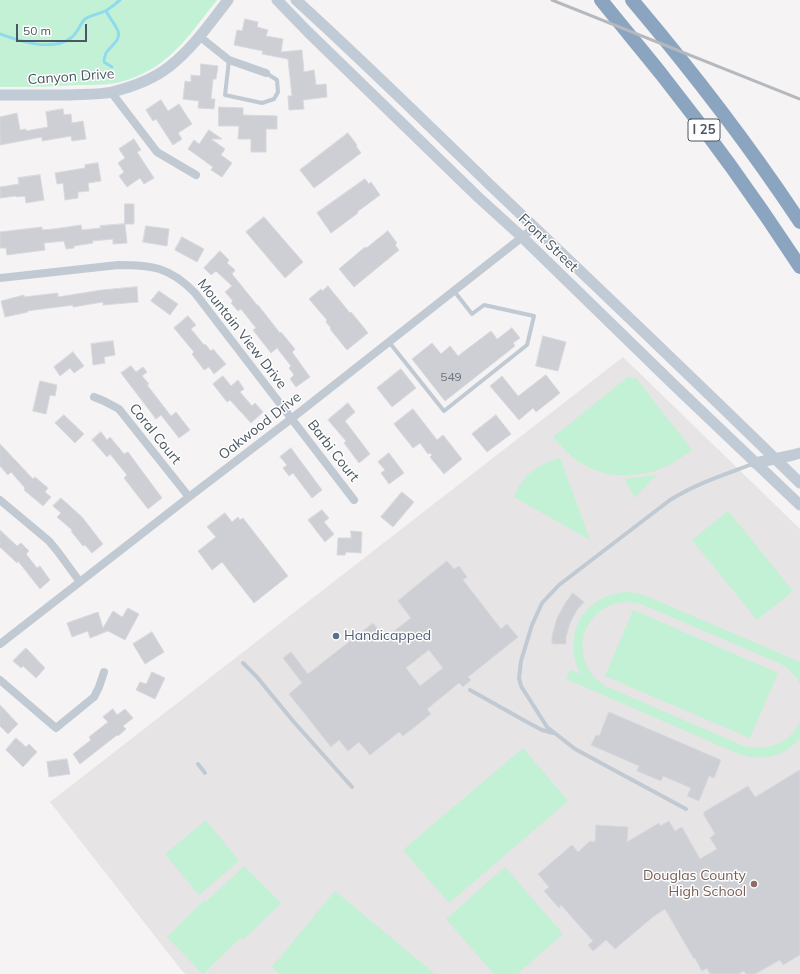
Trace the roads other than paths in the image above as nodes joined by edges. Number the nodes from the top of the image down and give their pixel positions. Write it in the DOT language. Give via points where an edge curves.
graph roads {
  1 [pos="228,0"];
  2 [pos="278,0"];
  3 [pos="296,0"];
  4 [pos="601,0"];
  5 [pos="632,0"];
  6 [pos="199,36"];
  7 [pos="229,60"];
  8 [pos="266,73"];
  9 [pos="111,92"];
  10 [pos="0,95"];
  11 [pos="196,174"];
  12 [pos="800,222"];
  13 [pos="535,227"];
  14 [pos="522,237"];
  15 [pos="800,267"];
  16 [pos="0,278"];
  17 [pos="454,291"];
  18 [pos="389,342"];
  19 [pos="94,397"];
  20 [pos="291,419"];
  21 [pos="800,453"];
  22 [pos="776,459"];
  23 [pos="755,463"];
  24 [pos="800,482"];
  25 [pos="189,497"];
  26 [pos="0,500"];
  27 [pos="354,500"];
  28 [pos="800,506"];
  29 [pos="80,582"];
  30 [pos="0,644"];
  31 [pos="243,663"];
  32 [pos="104,672"];
  33 [pos="0,680"];
  34 [pos="470,690"];
  35 [pos="556,734"];
  36 [pos="198,764"];
  37 [pos="205,773"];
  38 [pos="352,787"];
  39 [pos="686,809"];
  1 -- 6 [label="main road, Canyon Drive"];
  2 -- 14 [label="main road, Front Street" via="308,32"];
  3 -- 13 [label="main road, Front Street"];
  4 -- 15 [label="highway, I 25" via="690,111 766,215"];
  5 -- 12 [label="highway, I 25" via="713,101"];
  6 -- 7 [label="street"];
  6 -- 9 [label="main road, Canyon Drive" via="177,60 159,74 133,86"];
  7 -- 8 [label="street"];
  7 -- 8 [label="lane" via="225,95 262,104 274,99 278,92 276,80"];
  9 -- 10 [label="main road, Canyon Drive"];
  9 -- 11 [label="street" via="157,152"];
  13 -- 14 [label="street, Oakwood Drive"];
  13 -- 22 [label="main road, Front Street"];
  14 -- 17 [label="street, Oakwood Drive"];
  14 -- 23 [label="main road, Front Street"];
  16 -- 20 [label="street, Mountain View Drive" via="135,265 164,270 176,276 195,293"];
  17 -- 18 [label="street, Oakwood Drive"];
  17 -- 18 [label="lane" via="472,314 484,304 534,316 527,345 444,411"];
  18 -- 20 [label="street, Oakwood Drive"];
  19 -- 25 [label="street, Coral Court" via="119,409"];
  20 -- 25 [label="street, Oakwood Drive"];
  20 -- 27 [label="street, Barbi Court"];
  21 -- 22 [label="main road"];
  22 -- 23 [label="main road"];
  22 -- 24 [label="main road, Front Street"];
  23 -- 28 [label="main road, Front Street"];
  23 -- 35 [label="lane" via="685,490 559,585 542,603 532,625 521,661 519,678 521,686 548,727"];
  25 -- 29 [label="street, Oakwood Drive"];
  26 -- 29 [label="street" via="49,541"];
  29 -- 30 [label="street, Oakwood Drive"];
  31 -- 38 [label="lane"];
  32 -- 33 [label="street" via="94,697 56,728"];
  34 -- 35 [label="lane" via="537,728"];
  35 -- 39 [label="lane" via="575,749"];
  36 -- 37 [label="lane"];
}
